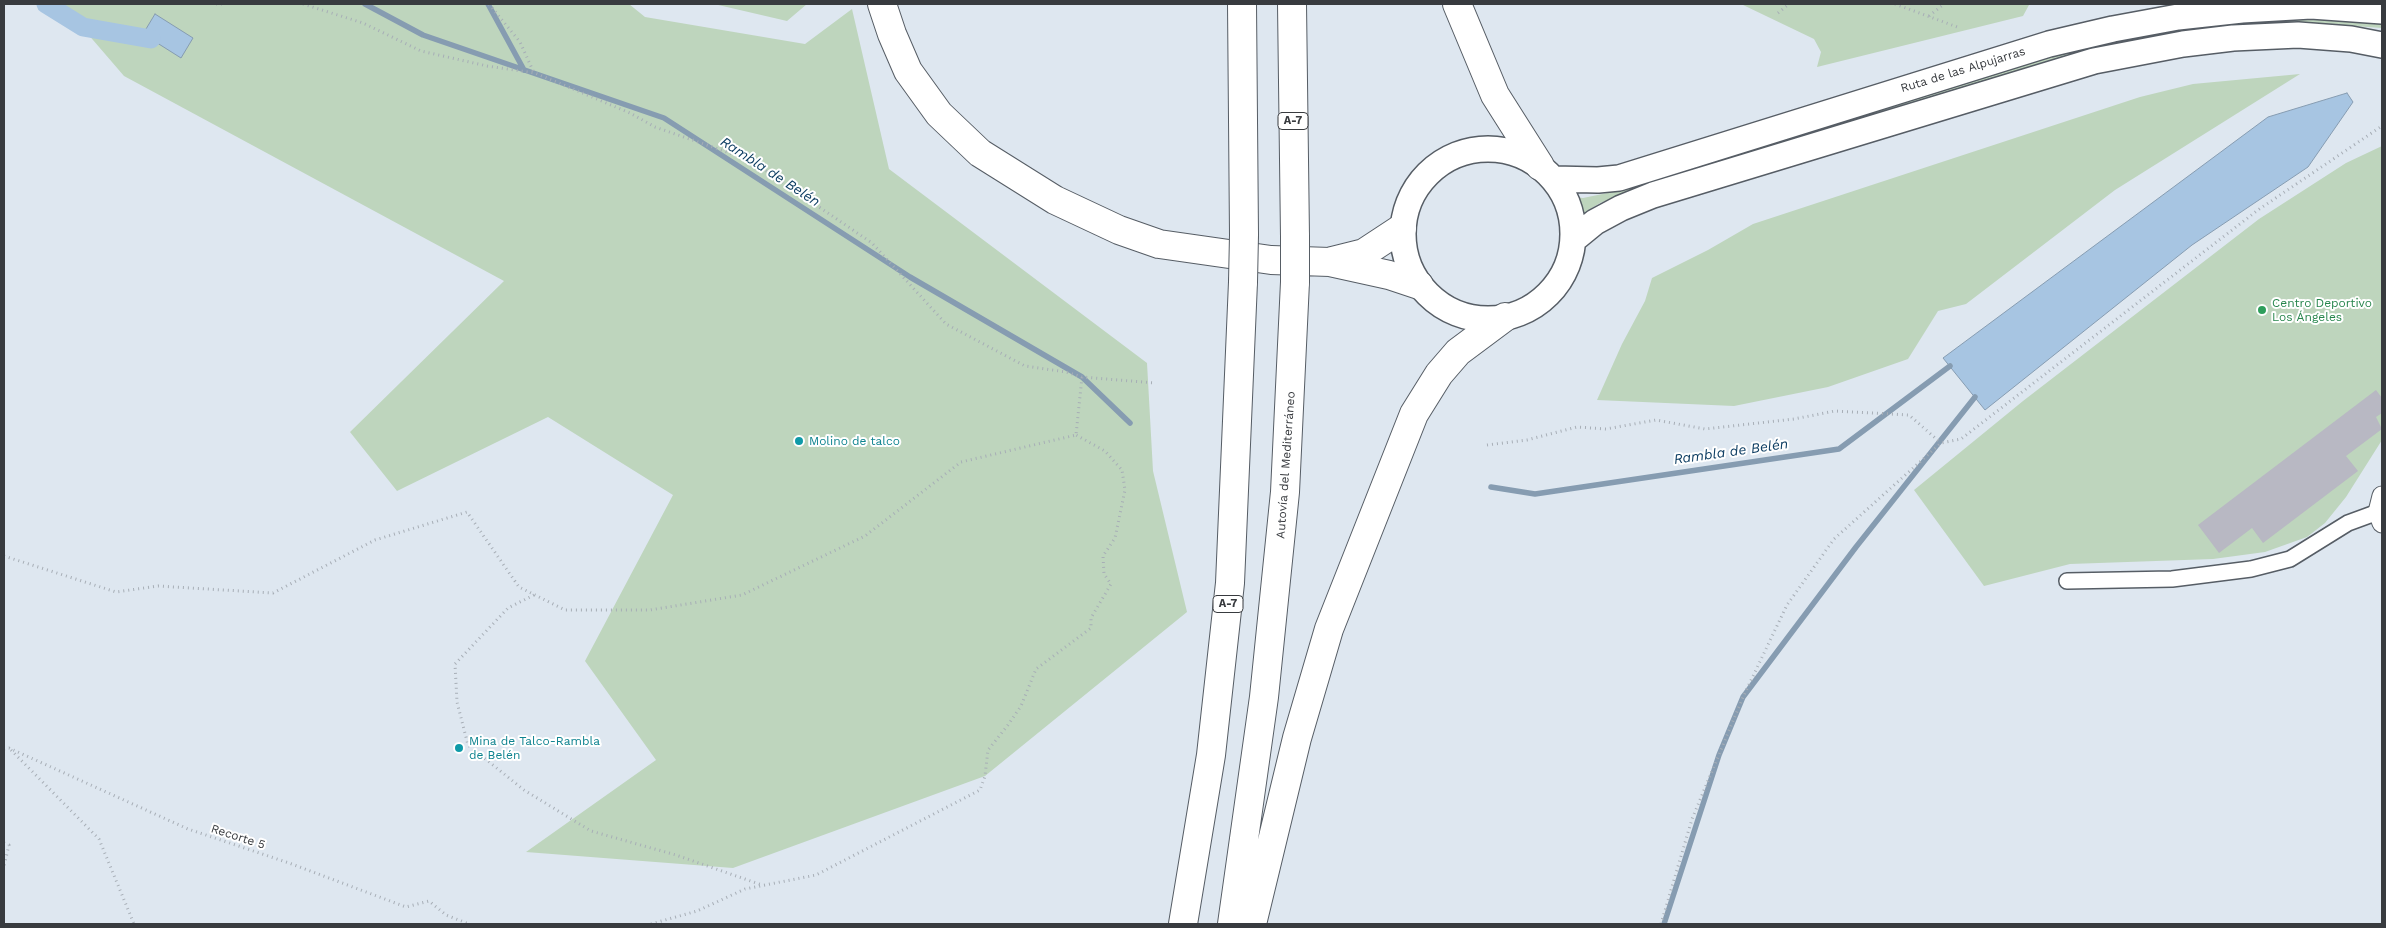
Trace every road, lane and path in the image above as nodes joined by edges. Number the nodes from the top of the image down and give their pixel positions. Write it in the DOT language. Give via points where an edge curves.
graph roads {
  1 [pos="216,4"];
  2 [pos="222,4"];
  3 [pos="302,4"];
  4 [pos="489,4"];
  5 [pos="882,4"];
  6 [pos="1242,4"];
  7 [pos="1292,4"];
  8 [pos="1457,4"];
  9 [pos="1789,4"];
  10 [pos="1895,4"];
  11 [pos="1944,4"];
  12 [pos="2382,11"];
  13 [pos="1778,13"];
  14 [pos="1928,16"];
  15 [pos="1960,28"];
  16 [pos="2382,45"];
  17 [pos="534,73"];
  18 [pos="2382,126"];
  19 [pos="1547,173"];
  20 [pos="1402,228"];
  21 [pos="1573,240"];
  22 [pos="1330,262"];
  23 [pos="1419,285"];
  24 [pos="1505,318"];
  25 [pos="1082,377"];
  26 [pos="1155,383"];
  27 [pos="1076,435"];
  28 [pos="1941,443"];
  29 [pos="1488,446"];
  30 [pos="2381,510"];
  31 [pos="4,556"];
  32 [pos="2067,581"];
  33 [pos="534,594"];
  34 [pos="9,748"];
  35 [pos="4,749"];
  36 [pos="4,842"];
  37 [pos="4,866"];
  38 [pos="762,885"];
  39 [pos="134,924"];
  40 [pos="470,924"];
  41 [pos="650,924"];
  42 [pos="1183,924"];
  43 [pos="1232,924"];
  44 [pos="1252,924"];
  45 [pos="1661,924"];
  1 -- 2 [label="path"];
  3 -- 17 [label="path" via="363,23 421,51"];
  4 -- 17 [label="path" via="520,42"];
  5 -- 22 [label="highway" via="908,71 939,114 980,153 1040,191 1120,230 1159,244 1271,260"];
  6 -- 42 [label="highway, A-7, bridge" via="1244,235 1230,583 1210,755"];
  7 -- 43 [label="highway, Autovía del Mediterráneo / A-7, bridge" via="1295,282 1285,492 1264,697"];
  8 -- 19 [label="highway" via="1495,95"];
  9 -- 13 [label="path"];
  10 -- 14 [label="path"];
  11 -- 14 [label="path"];
  12 -- 19 [label="main road, Ruta de las Alpujarras" via="2312,6 2242,10 2113,29 2049,44 1620,178 1598,180"];
  14 -- 15 [label="path"];
  16 -- 21 [label="main road" via="2298,35 2234,38 2094,61 1653,195 1595,222"];
  17 -- 25 [label="path" via="655,127 750,160 872,243 946,324 1025,366"];
  18 -- 28 [label="path" via="2258,210 1961,439"];
  19 -- 20 [label="main road" via="1510,152 1477,149 1460,153 1445,160 1420,182 1411,196"];
  19 -- 21 [label="main road" via="1569,208"];
  20 -- 22 [label="highway" via="1364,253"];
  20 -- 23 [label="main road" via="1403,248"];
  21 -- 24 [label="main road" via="1557,284 1534,306"];
  22 -- 23 [label="highway"];
  23 -- 24 [label="main road" via="1448,310 1466,317"];
  24 -- 44 [label="highway" via="1458,352 1439,374 1414,414 1329,629 1297,738"];
  25 -- 26 [label="path"];
  25 -- 27 [label="path"];
  27 -- 33 [label="path" via="961,462 865,536 742,595 650,610 565,610"];
  27 -- 38 [label="path" via="1105,451 1122,470 1125,490 1115,538 1103,556 1104,574 1111,584 1091,618 1091,628 1036,670 1021,706 988,750 980,790 816,874"];
  28 -- 29 [label="path" via="1909,415 1835,411 1794,419 1705,428 1656,420 1606,429 1577,428"];
  28 -- 45 [label="path" via="1834,539 1787,605 1743,697 1692,819"];
  30 -- 32 [label="street" via="2348,523 2290,559 2250,569 2172,579"];
  31 -- 33 [label="path" via="116,592 158,586 272,593 375,540 467,512 519,587"];
  33 -- 38 [label="path" via="508,608 456,664 457,702 468,746 524,790 591,832 676,855"];
  34 -- 35 [label="path"];
  34 -- 39 [label="path" via="98,839"];
  34 -- 40 [label="path, Recorte 5" via="188,829 406,907 429,901 446,915"];
  36 -- 37 [label="path" via="9,845"];
  38 -- 41 [label="path"];
}
